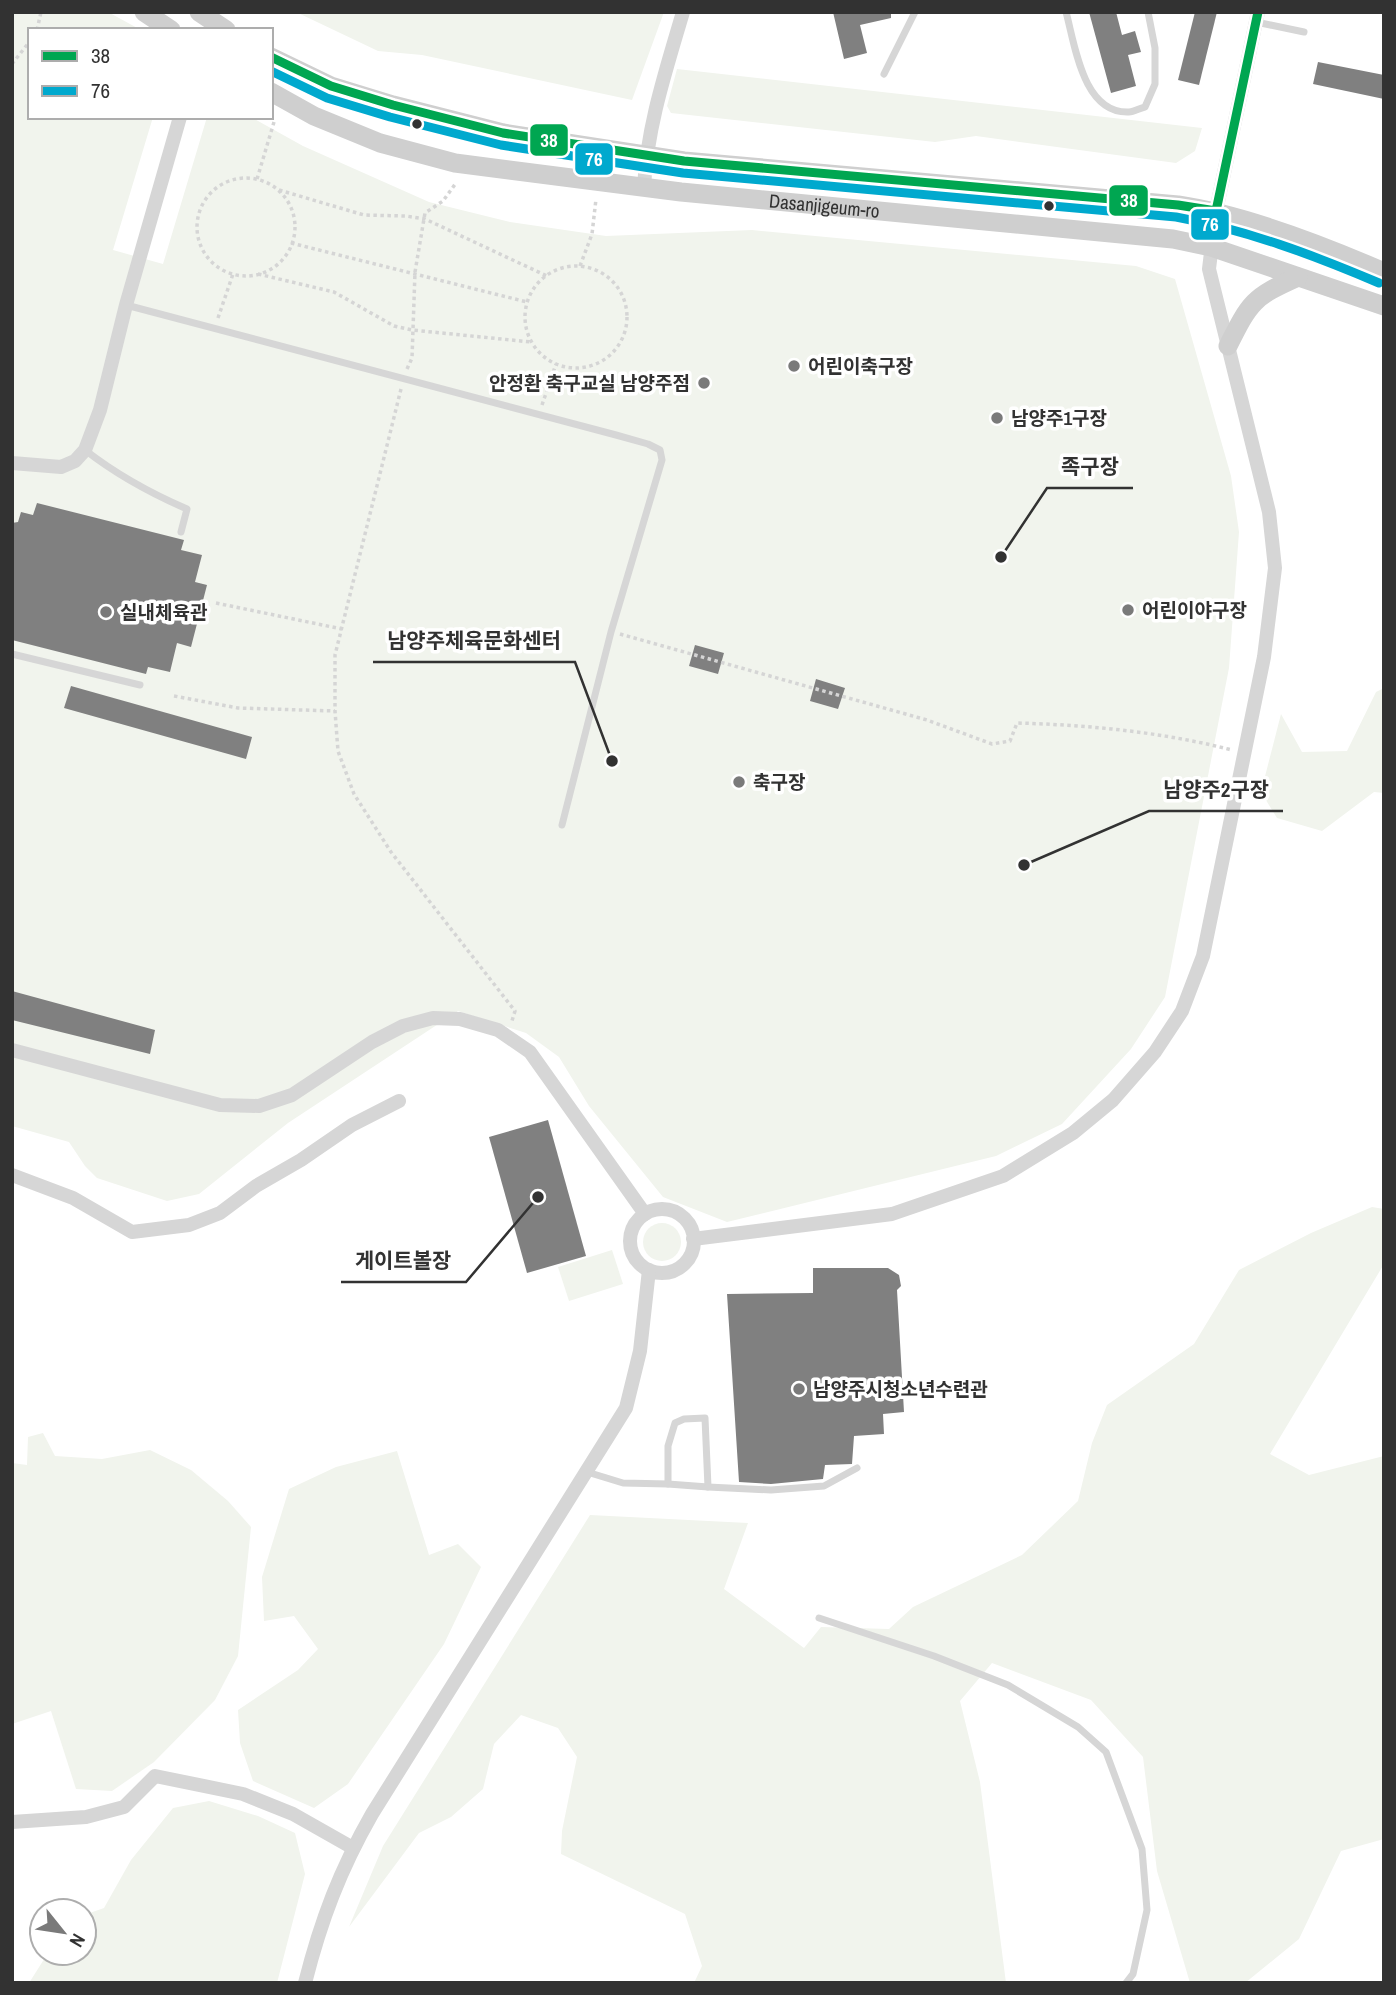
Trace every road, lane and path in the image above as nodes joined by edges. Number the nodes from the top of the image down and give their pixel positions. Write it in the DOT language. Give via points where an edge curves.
graph roads {
  1 [pos="144,12"];
  2 [pos="683,12"];
  3 [pos="915,12"];
  4 [pos="1066,12"];
  5 [pos="1148,12"];
  6 [pos="1257,17"];
  7 [pos="168,28"];
  8 [pos="1304,32"];
  9 [pos="28,44"];
  10 [pos="273,58"];
  11 [pos="12,64"];
  12 [pos="884,74"];
  13 [pos="273,93"];
  14 [pos="179,119"];
  15 [pos="274,122"];
  16 [pos="646,155"];
  17 [pos="257,179"];
  18 [pos="456,183"];
  19 [pos="644,187"];
  20 [pos="279,190"];
  21 [pos="597,190"];
  22 [pos="1216,211"];
  23 [pos="425,219"];
  24 [pos="291,243"];
  25 [pos="1211,247"];
  26 [pos="580,266"];
  27 [pos="415,272"];
  28 [pos="1384,272"];
  29 [pos="233,274"];
  30 [pos="256,274"];
  31 [pos="547,275"];
  32 [pos="1298,276"];
  33 [pos="527,302"];
  34 [pos="126,305"];
  35 [pos="1384,306"];
  36 [pos="215,327"];
  37 [pos="412,330"];
  38 [pos="531,342"];
  39 [pos="1228,346"];
  40 [pos="556,364"];
  41 [pos="403,379"];
  42 [pos="539,415"];
  43 [pos="85,450"];
  44 [pos="12,463"];
  45 [pos="181,532"];
  46 [pos="216,603"];
  47 [pos="342,629"];
  48 [pos="611,632"];
  49 [pos="12,654"];
  50 [pos="140,685"];
  51 [pos="174,696"];
  52 [pos="335,711"];
  53 [pos="1243,753"];
  54 [pos="562,825"];
  55 [pos="507,1037"];
  56 [pos="12,1050"];
  57 [pos="399,1101"];
  58 [pos="12,1175"];
  59 [pos="645,1214"];
  60 [pos="694,1239"];
  61 [pos="649,1270"];
  62 [pos="857,1468"];
  63 [pos="586,1471"];
  64 [pos="668,1484"];
  65 [pos="708,1488"];
  66 [pos="819,1618"];
  67 [pos="12,1822"];
  68 [pos="353,1848"];
  69 [pos="305,1983"];
  70 [pos="1126,1983"];
  1 -- 7 [label="street"];
  2 -- 16 [label="street"];
  3 -- 12 [label="lane"];
  4 -- 5 [label="lane" via="1085,81 1100,101 1129,112 1145,107 1155,84"];
  6 -- 8 [label="lane"];
  6 -- 22 [label="street"];
  9 -- 11 [label="path"];
  10 -- 16 [label="street, Dasanjigeum-ro" via="331,86 393,105 503,132"];
  13 -- 19 [label="street, Dasanjigeum-ro" via="380,143 455,163"];
  14 -- 34 [label="street"];
  15 -- 17 [label="path"];
  16 -- 19 [label="street"];
  16 -- 22 [label="street, Dasanjigeum-ro"];
  17 -- 20 [label="path"];
  17 -- 29 [label="path" via="233,179 219,186 200,211 197,227 207,257"];
  18 -- 23 [label="path" via="443,201 425,213"];
  19 -- 25 [label="street, Dasanjigeum-ro" via="1173,239"];
  20 -- 23 [label="path" via="364,215"];
  20 -- 24 [label="path" via="294,218"];
  21 -- 26 [label="path" via="592,234"];
  22 -- 25 [label="street"];
  22 -- 28 [label="street, Dasanjigeum-ro"];
  23 -- 27 [label="path"];
  23 -- 31 [label="path"];
  24 -- 27 [label="path"];
  24 -- 30 [label="path" via="279,263"];
  25 -- 32 [label="street, Dasanjigeum-ro"];
  25 -- 39 [label="street" via="1209,268"];
  26 -- 31 [label="path"];
  26 -- 40 [label="path" via="604,274 616,285 624,299 625,333 617,348 589,367"];
  27 -- 33 [label="path"];
  27 -- 37 [label="path"];
  29 -- 30 [label="path"];
  29 -- 36 [label="path"];
  30 -- 37 [label="path" via="334,292 394,326"];
  31 -- 33 [label="path"];
  32 -- 35 [label="street, Dasanjigeum-ro"];
  32 -- 39 [label="street" via="1255,299"];
  33 -- 38 [label="path" via="525,326"];
  34 -- 36 [label="lane"];
  34 -- 43 [label="street" via="100,410"];
  36 -- 41 [label="lane"];
  37 -- 38 [label="path"];
  37 -- 41 [label="path" via="412,358"];
  38 -- 40 [label="path"];
  39 -- 53 [label="street" via="1269,512 1275,568 1264,657"];
  40 -- 42 [label="path"];
  41 -- 42 [label="lane"];
  41 -- 47 [label="path"];
  42 -- 48 [label="lane" via="660,450 662,460"];
  43 -- 44 [label="street" via="61,467"];
  43 -- 45 [label="lane" via="115,473 187,509"];
  46 -- 47 [label="path"];
  47 -- 52 [label="path" via="335,655"];
  48 -- 53 [label="path" via="927,720 992,744 1010,741 1017,723 1077,724 1195,740"];
  48 -- 54 [label="lane"];
  49 -- 50 [label="lane"];
  51 -- 52 [label="path" via="238,708"];
  52 -- 55 [label="path" via="338,751 354,794 391,852 515,1012"];
  53 -- 60 [label="street" via="1203,956 1182,1011 1114,1100 1073,1133 1003,1176 892,1214"];
  55 -- 56 [label="street" via="460,1019 433,1018 403,1026 292,1095 258,1106 220,1105"];
  55 -- 59 [label="street" via="530,1052"];
  57 -- 58 [label="street" via="352,1125 220,1213 189,1225 132,1232 73,1198"];
  59 -- 60 [label="street" via="659,1209 678,1213"];
  59 -- 61 [label="street" via="634,1225 630,1245 639,1263"];
  60 -- 61 [label="street" via="687,1261 678,1268"];
  61 -- 63 [label="street" via="640,1351 626,1408"];
  62 -- 65 [label="lane" via="824,1486"];
  63 -- 64 [label="lane" via="623,1483"];
  63 -- 68 [label="street"];
  64 -- 65 [label="lane"];
  64 -- 65 [label="lane" via="668,1446 675,1423 705,1418"];
  66 -- 70 [label="lane" via="1008,1685 1078,1727 1106,1752 1142,1849 1147,1910 1133,1974"];
  67 -- 68 [label="street" via="86,1817 124,1807 155,1776 243,1794 293,1814"];
  68 -- 69 [label="street" via="328,1903"];
}
